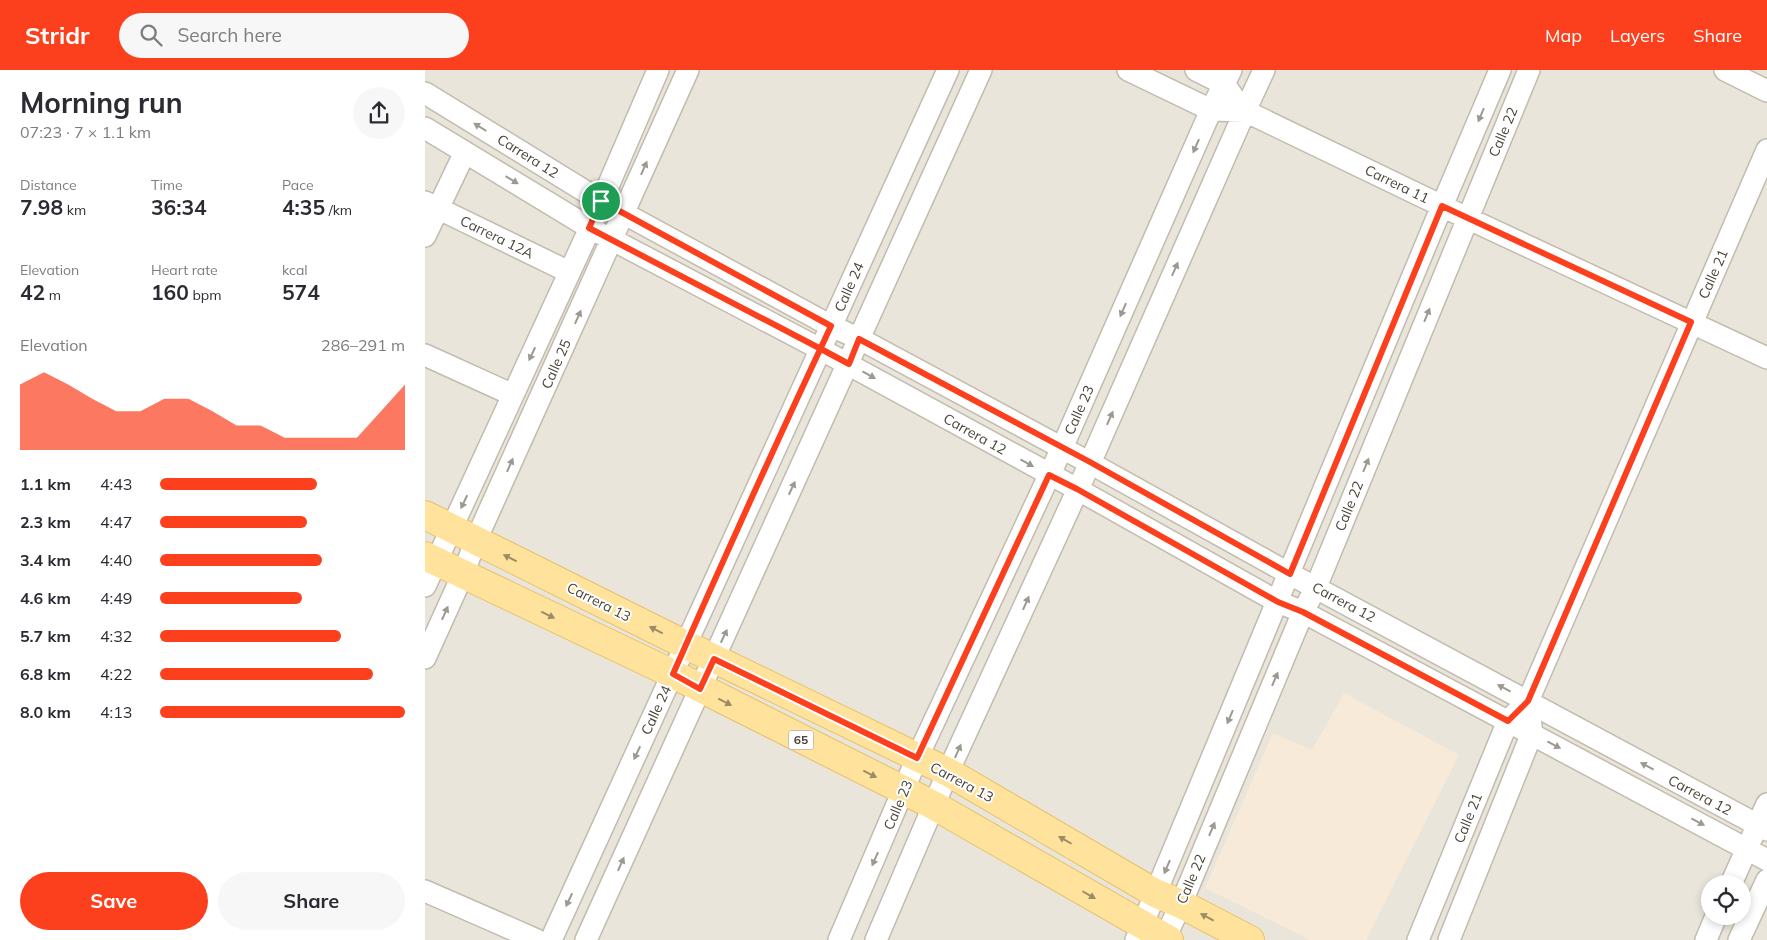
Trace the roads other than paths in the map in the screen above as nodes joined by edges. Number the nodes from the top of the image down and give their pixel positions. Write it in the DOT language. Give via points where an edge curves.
graph roads {
  1 [pos="658,70"];
  2 [pos="688,70"];
  3 [pos="948,70"];
  4 [pos="981,70"];
  5 [pos="1128,70"];
  6 [pos="1196,70"];
  7 [pos="1264,70"];
  8 [pos="1500,70"];
  9 [pos="1529,70"];
  10 [pos="1725,70"];
  11 [pos="1228,77"];
  12 [pos="1767,91"];
  13 [pos="425,93"];
  14 [pos="1211,110"];
  15 [pos="1245,111"];
  16 [pos="425,128"];
  17 [pos="1767,150"];
  18 [pos="465,152"];
  19 [pos="601,201"];
  20 [pos="432,205"];
  21 [pos="1442,206"];
  22 [pos="624,214"];
  23 [pos="1467,218"];
  24 [pos="589,228"];
  25 [pos="425,236"];
  26 [pos="613,240"];
  27 [pos="569,272"];
  28 [pos="1691,322"];
  29 [pos="831,326"];
  30 [pos="859,339"];
  31 [pos="821,349"];
  32 [pos="425,355"];
  33 [pos="1767,358"];
  34 [pos="849,364"];
  35 [pos="513,395"];
  36 [pos="1062,448"];
  37 [pos="1090,462"];
  38 [pos="1049,475"];
  39 [pos="1077,489"];
  40 [pos="425,515"];
  41 [pos="464,534"];
  42 [pos="431,558"];
  43 [pos="463,574"];
  44 [pos="1290,574"];
  45 [pos="425,586"];
  46 [pos="1315,587"];
  47 [pos="1278,602"];
  48 [pos="1303,612"];
  49 [pos="686,645"];
  50 [pos="425,658"];
  51 [pos="714,659"];
  52 [pos="673,674"];
  53 [pos="700,689"];
  54 [pos="1528,701"];
  55 [pos="1508,721"];
  56 [pos="1532,733"];
  57 [pos="917,758"];
  58 [pos="948,772"];
  59 [pos="904,791"];
  60 [pos="1767,804"];
  61 [pos="935,806"];
  62 [pos="1762,828"];
  63 [pos="1746,848"];
  64 [pos="1767,860"];
  65 [pos="1735,875"];
  66 [pos="1767,880"];
  67 [pos="425,891"];
  68 [pos="1155,893"];
  69 [pos="1181,904"];
  70 [pos="1712,925"];
  71 [pos="1155,937"];
  72 [pos="537,940"];
  73 [pos="551,940"];
  74 [pos="586,940"];
  75 [pos="839,940"];
  76 [pos="876,940"];
  77 [pos="1250,940"];
  78 [pos="1418,940"];
  79 [pos="1449,940"];
  80 [pos="1706,940"];
  81 [pos="1739,940"];
  1 -- 19 [label="street, Calle 25"];
  22 -- 2 [label="street, Calle 25, one-way"];
  3 -- 29 [label="street, Calle 24"];
  4 -- 30 [label="street"];
  5 -- 14 [label="street, Carrera 11"];
  6 -- 11 [label="street, Carrera 11"];
  7 -- 15 [label="street"];
  8 -- 21 [label="street, Calle 22, one-way"];
  9 -- 23 [label="street, Calle 22"];
  10 -- 12 [label="street"];
  11 -- 14 [label="street, Calle 23"];
  11 -- 15 [label="street, Carrera 11"];
  19 -- 13 [label="street, Carrera 12, one-way"];
  14 -- 15 [label="street, Carrera 11"];
  14 -- 36 [label="street, Calle 23, one-way"];
  15 -- 21 [label="street, Carrera 11"];
  37 -- 15 [label="street, one-way"];
  16 -- 18 [label="street, Carrera 12"];
  17 -- 28 [label="street, Calle 21"];
  18 -- 20 [label="street"];
  18 -- 24 [label="street, Carrera 12, one-way"];
  19 -- 22 [label="street, Carrera 12"];
  19 -- 24 [label="street, Calle 25"];
  20 -- 25 [label="street"];
  20 -- 27 [label="street, Carrera 12A"];
  21 -- 23 [label="street, Carrera 11"];
  21 -- 44 [label="street, Calle 22"];
  22 -- 26 [label="street, Calle 25"];
  22 -- 29 [label="street, Carrera 12"];
  23 -- 28 [label="street, Carrera 11"];
  46 -- 23 [label="street, Calle 22, one-way"];
  24 -- 26 [label="street, Carrera 12"];
  24 -- 27 [label="street, Calle 25"];
  26 -- 31 [label="street, Carrera 12"];
  41 -- 26 [label="street, Calle 25, one-way"];
  27 -- 35 [label="street, Calle 25, one-way"];
  28 -- 33 [label="street, Carrera 11"];
  28 -- 54 [label="street, Calle 21"];
  29 -- 30 [label="street, Carrera 12"];
  29 -- 31 [label="street, Calle 24"];
  30 -- 34 [label="street"];
  30 -- 36 [label="street, Carrera 12"];
  31 -- 34 [label="street, Carrera 12"];
  31 -- 49 [label="street, Calle 24"];
  32 -- 35 [label="street"];
  34 -- 38 [label="street, Carrera 12, one-way"];
  51 -- 34 [label="street, one-way"];
  35 -- 41 [label="street, Calle 25, one-way"];
  36 -- 37 [label="street, Carrera 12"];
  36 -- 38 [label="street, Calle 23"];
  37 -- 39 [label="street"];
  37 -- 44 [label="street, Carrera 12"];
  38 -- 39 [label="street, Carrera 12"];
  38 -- 57 [label="street, Calle 23"];
  39 -- 47 [label="street, Carrera 12"];
  58 -- 39 [label="street, one-way"];
  40 -- 41 [label="main road, Carrera 13"];
  41 -- 42 [label="street, Calle 25"];
  41 -- 43 [label="street, Calle 25"];
  49 -- 41 [label="main road, Carrera 13, one-way"];
  42 -- 43 [label="main road, 65"];
  42 -- 45 [label="street, Calle 25"];
  50 -- 43 [label="street, Calle 25, one-way"];
  43 -- 52 [label="main road, 65, one-way"];
  44 -- 46 [label="street, Carrera 12"];
  44 -- 47 [label="street, Calle 22"];
  46 -- 48 [label="street, Calle 22"];
  54 -- 46 [label="street, Carrera 12, one-way"];
  47 -- 48 [label="street, Carrera 12"];
  47 -- 68 [label="street, Calle 22, one-way"];
  48 -- 55 [label="street, Carrera 12"];
  69 -- 48 [label="street, Calle 22, one-way"];
  49 -- 51 [label="main road, Carrera 13"];
  49 -- 52 [label="street, Calle 24"];
  51 -- 53 [label="street"];
  51 -- 57 [label="main road, Carrera 13"];
  52 -- 53 [label="main road, 65"];
  52 -- 73 [label="street, Calle 24, one-way"];
  53 -- 59 [label="main road, 65, one-way"];
  74 -- 53 [label="street, one-way"];
  54 -- 55 [label="street, Calle 21"];
  54 -- 56 [label="street, Calle 21"];
  62 -- 54 [label="street, Carrera 12, one-way"];
  55 -- 56 [label="street, Carrera 12"];
  55 -- 78 [label="street, Calle 21"];
  56 -- 63 [label="street, Carrera 12, one-way"];
  56 -- 79 [label="street, Calle 21"];
  57 -- 58 [label="main road, Carrera 13"];
  57 -- 59 [label="street, Calle 23"];
  58 -- 61 [label="street"];
  68 -- 58 [label="main road, Carrera 13, one-way"];
  59 -- 61 [label="main road, 65"];
  59 -- 75 [label="street, Calle 23, one-way"];
  60 -- 62 [label="street"];
  61 -- 71 [label="main road, 65, one-way"];
  61 -- 76 [label="street"];
  62 -- 63 [label="street"];
  63 -- 64 [label="street, Carrera 12"];
  63 -- 65 [label="street"];
  66 -- 81 [label="street"];
  67 -- 72 [label="street"];
  68 -- 69 [label="main road, Carrera 13"];
  68 -- 71 [label="street, Calle 22"];
  69 -- 71 [label="street, Calle 22"];
  77 -- 69 [label="main road, Carrera 13, one-way"];
  70 -- 80 [label="street"];
}
